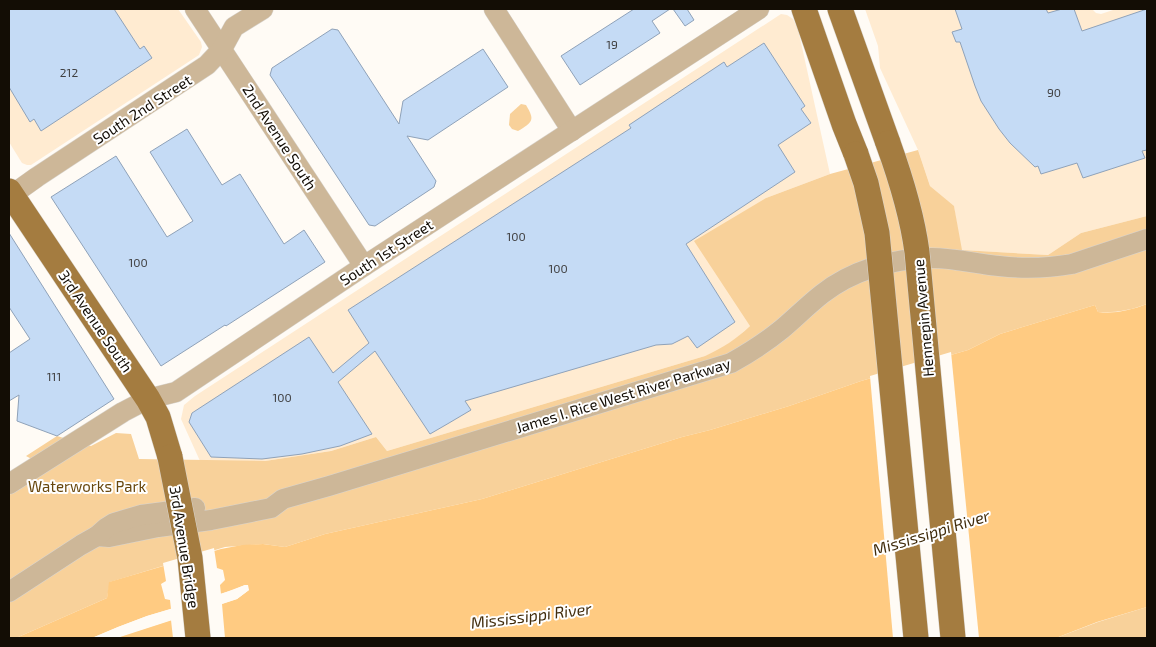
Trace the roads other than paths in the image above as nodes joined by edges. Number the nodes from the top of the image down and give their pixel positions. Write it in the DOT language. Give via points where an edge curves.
graph roads {
  1 [pos="195,9"];
  2 [pos="262,9"];
  3 [pos="494,9"];
  4 [pos="759,9"];
  5 [pos="804,9"];
  6 [pos="840,9"];
  7 [pos="222,49"];
  8 [pos="572,131"];
  9 [pos="10,194"];
  10 [pos="1147,239"];
  11 [pos="364,266"];
  12 [pos="148,399"];
  13 [pos="170,457"];
  14 [pos="12,482"];
  15 [pos="9,592"];
  16 [pos="198,638"];
  17 [pos="916,638"];
  18 [pos="953,638"];
  1 -- 7 [label="street, 2nd Avenue South"];
  2 -- 7 [label="street, South 2nd Street" via="234,27"];
  3 -- 8 [label="street"];
  4 -- 8 [label="street, South 1st Street"];
  5 -- 17 [label="main road, bridge" via="866,182 877,233"];
  6 -- 18 [label="main road, Hennepin Avenue, bridge" via="898,168 917,252"];
  7 -- 9 [label="street, South 2nd Street" via="191,76"];
  7 -- 11 [label="street, 2nd Avenue South"];
  8 -- 11 [label="street, South 1st Street"];
  9 -- 12 [label="main road, 3rd Avenue South"];
  10 -- 15 [label="street, James I. Rice West River Parkway" via="1063,266 1000,266 929,258 892,262 845,279 822,294 758,348 731,363 283,499 268,496 142,515 114,523"];
  11 -- 12 [label="street, South 1st Street" via="176,392"];
  12 -- 13 [label="main road, 3rd Avenue South" via="158,417"];
  12 -- 14 [label="street, South 1st Street"];
  13 -- 16 [label="main road, 3rd Avenue Bridge, bridge" via="190,558"];
}
